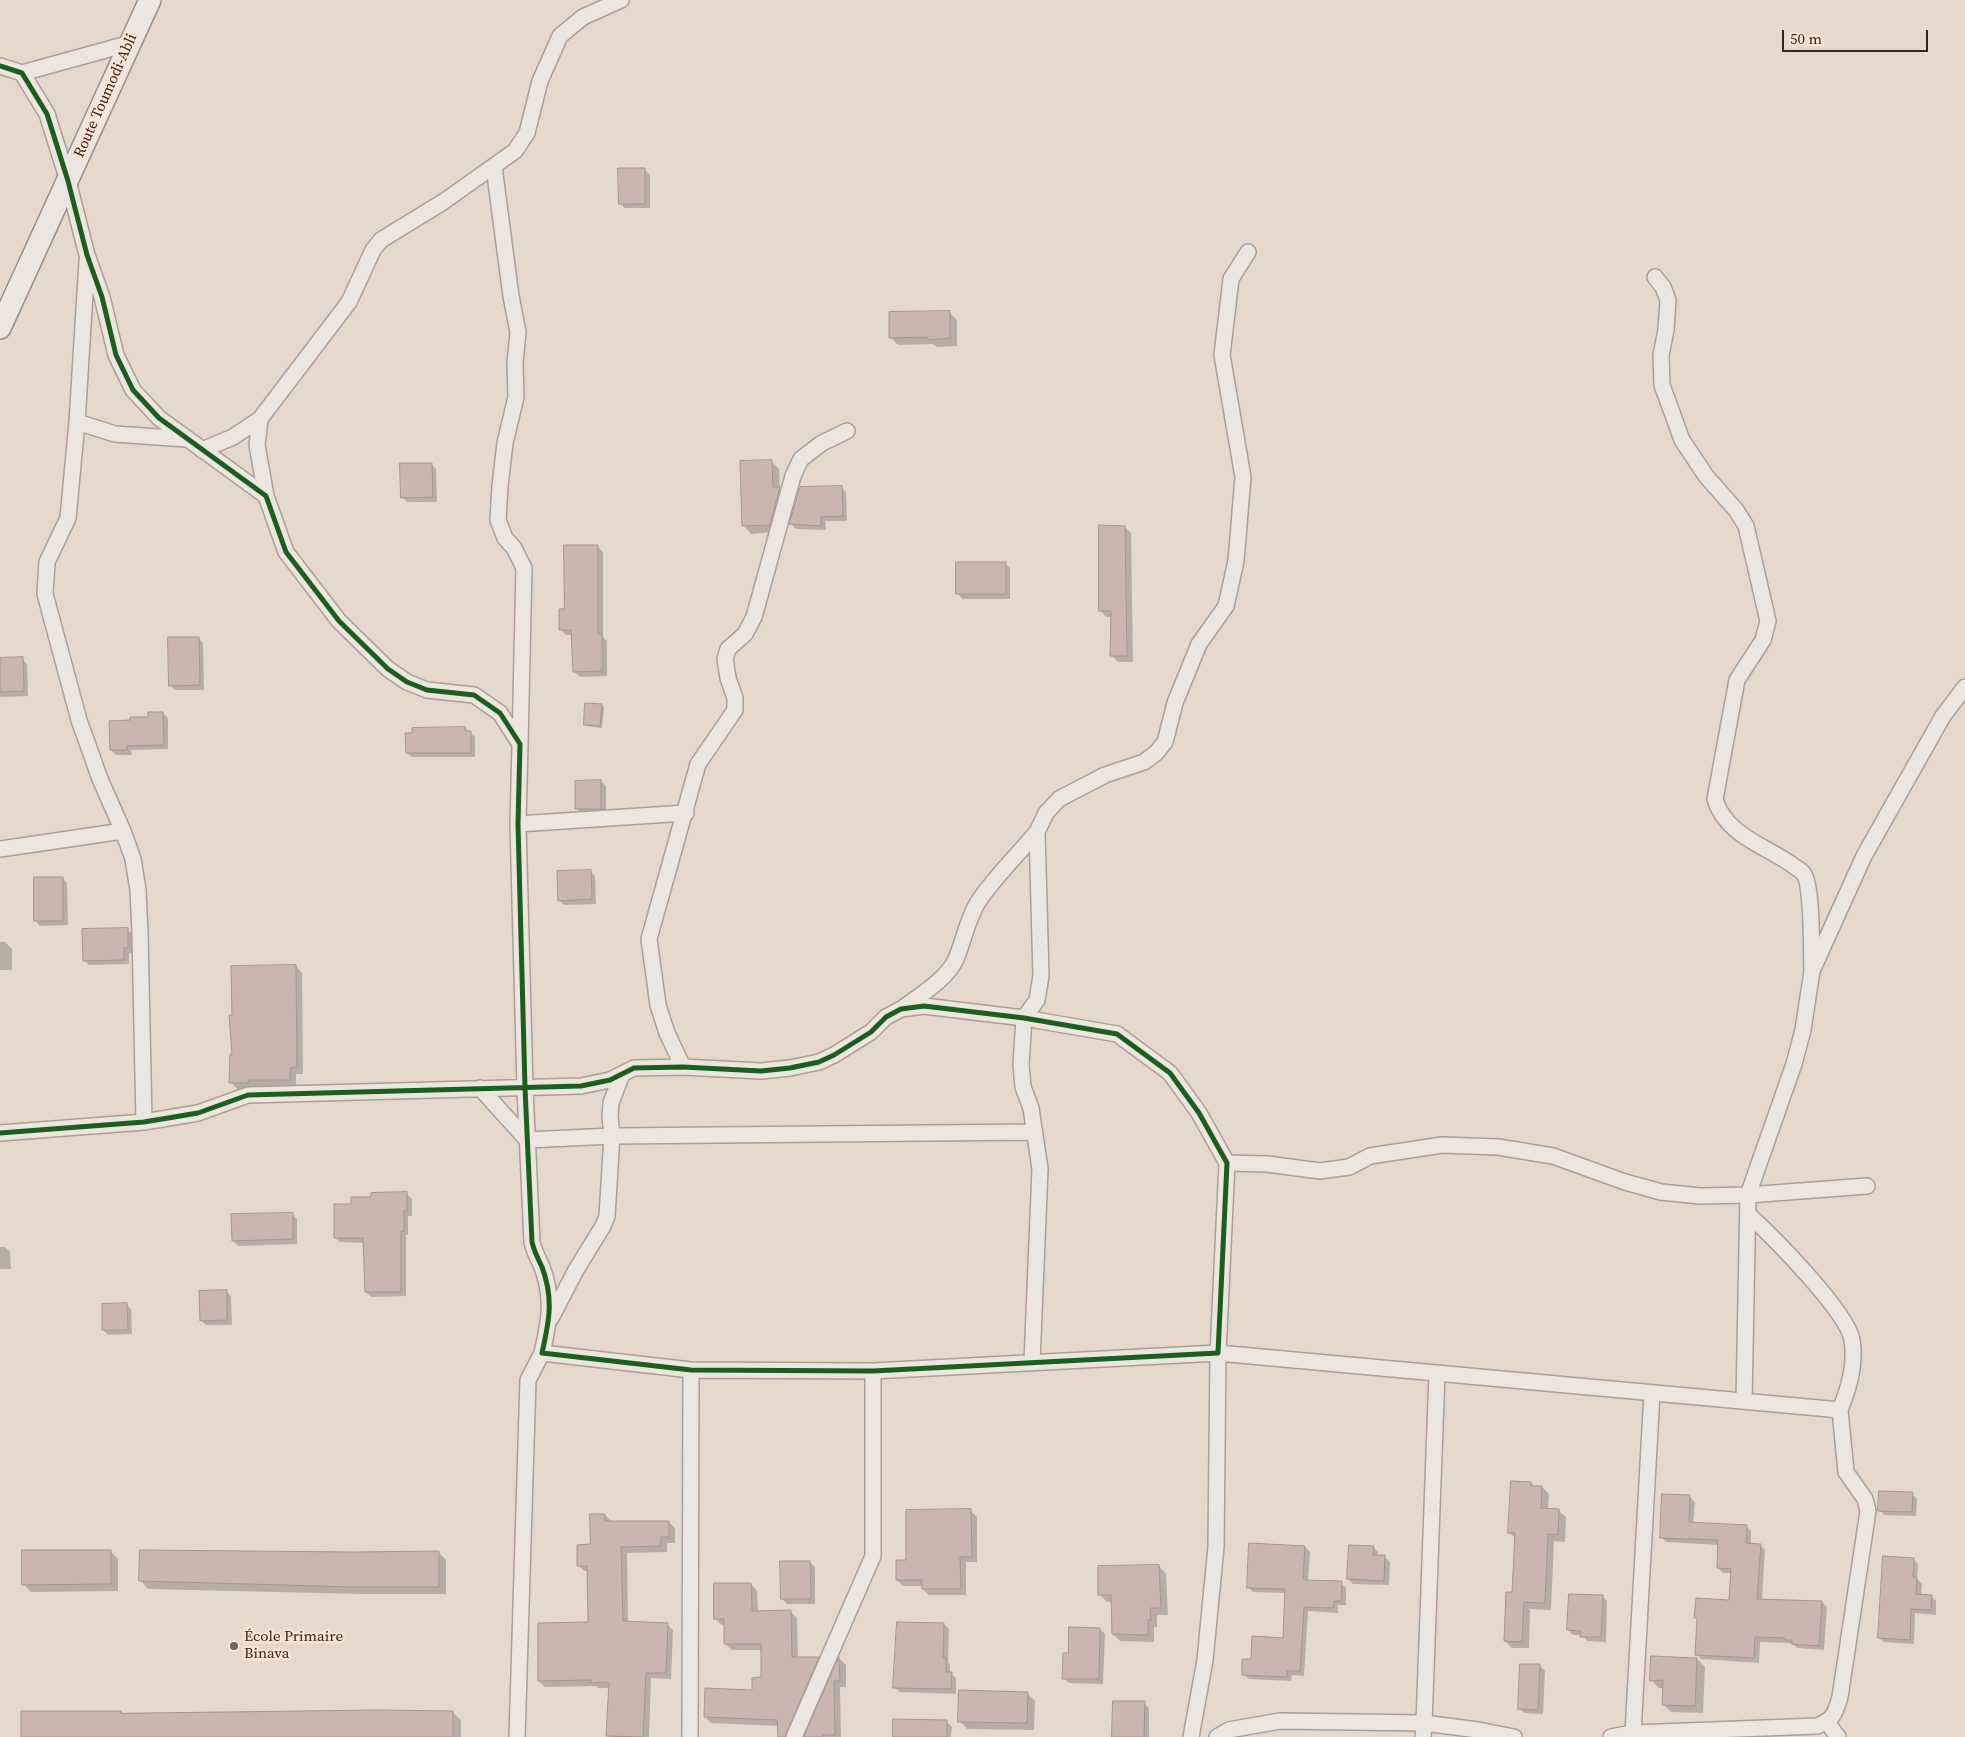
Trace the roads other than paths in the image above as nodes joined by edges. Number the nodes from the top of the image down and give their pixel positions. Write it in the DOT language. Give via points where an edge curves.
graph roads {
  1 [pos="150,0"];
  2 [pos="621,0"];
  3 [pos="131,43"];
  4 [pos="0,66"];
  5 [pos="22,73"];
  6 [pos="494,167"];
  7 [pos="68,181"];
  8 [pos="1248,252"];
  9 [pos="87,255"];
  10 [pos="1655,277"];
  11 [pos="0,328"];
  12 [pos="260,419"];
  13 [pos="77,422"];
  14 [pos="847,431"];
  15 [pos="186,439"];
  16 [pos="202,450"];
  17 [pos="266,496"];
  18 [pos="1965,686"];
  19 [pos="520,744"];
  20 [pos="686,813"];
  21 [pos="518,824"];
  22 [pos="123,830"];
  23 [pos="1037,832"];
  24 [pos="0,849"];
  25 [pos="1812,971"];
  26 [pos="901,1009"];
  27 [pos="1024,1018"];
  28 [pos="683,1068"];
  29 [pos="622,1074"];
  30 [pos="480,1088"];
  31 [pos="525,1088"];
  32 [pos="144,1122"];
  33 [pos="1035,1132"];
  34 [pos="0,1133"];
  35 [pos="612,1136"];
  36 [pos="527,1140"];
  37 [pos="1227,1163"];
  38 [pos="1867,1186"];
  39 [pos="1748,1195"];
  40 [pos="1748,1214"];
  41 [pos="549,1322"];
  42 [pos="542,1353"];
  43 [pos="1218,1353"];
  44 [pos="1032,1362"];
  45 [pos="691,1370"];
  46 [pos="873,1371"];
  47 [pos="1438,1374"];
  48 [pos="1652,1394"];
  49 [pos="1744,1401"];
  50 [pos="1840,1410"];
  51 [pos="1827,1722"];
  52 [pos="1424,1730"];
  53 [pos="1634,1733"];
  54 [pos="517,1737"];
  55 [pos="690,1737"];
  56 [pos="794,1737"];
  57 [pos="1191,1737"];
  58 [pos="1217,1737"];
  59 [pos="1514,1737"];
  60 [pos="1612,1737"];
  61 [pos="1838,1737"];
  1 -- 3 [label="street, Route Toumodi-Abli"];
  2 -- 6 [label="street" via="583,17 560,36 540,81 527,133 515,152"];
  3 -- 5 [label="street"];
  3 -- 7 [label="street, Route Toumodi-Abli"];
  4 -- 5 [label="street"];
  5 -- 7 [label="street" via="47,114"];
  6 -- 12 [label="street" via="377,245 366,261 349,302"];
  6 -- 19 [label="street" via="518,332 516,397 506,443 498,520 504,538 514,548 524,568"];
  7 -- 9 [label="street"];
  7 -- 11 [label="street, Route Toumodi-Abli"];
  8 -- 23 [label="street" via="1231,279 1222,355 1243,478 1236,562 1226,606 1199,644 1175,703 1165,742 1156,753 1144,762 1105,774 1059,799 1046,813"];
  9 -- 13 [label="street"];
  9 -- 15 [label="street" via="102,297 116,355 134,390 159,418"];
  10 -- 25 [label="street" via="1668,300 1661,355 1662,385 1682,440 1746,526 1768,621 1763,640 1738,680 1715,798 1718,810 1743,836 1804,873 1809,892"];
  12 -- 16 [label="street" via="233,437"];
  12 -- 17 [label="street" via="258,445"];
  13 -- 15 [label="street" via="115,434"];
  13 -- 22 [label="street" via="68,518 48,562 45,594 79,720"];
  14 -- 20 [label="street" via="822,443 801,459 793,476 754,617 744,634 728,649 725,659 735,710 698,764"];
  15 -- 16 [label="street"];
  16 -- 17 [label="street"];
  17 -- 19 [label="street" via="286,552 339,621 388,669 427,690 474,694 500,713"];
  18 -- 25 [label="street" via="1943,716 1864,856"];
  19 -- 21 [label="street"];
  20 -- 21 [label="street"];
  20 -- 28 [label="street" via="649,938 658,1005"];
  21 -- 31 [label="street"];
  22 -- 24 [label="street"];
  22 -- 32 [label="street" via="133,859 138,890"];
  23 -- 26 [label="street" via="978,901 952,968"];
  23 -- 27 [label="street" via="1041,976 1038,1000"];
  25 -- 39 [label="street" via="1804,1030"];
  26 -- 27 [label="street" via="924,1006"];
  26 -- 28 [label="street" via="886,1017 871,1032 819,1062 761,1071"];
  27 -- 33 [label="street" via="1022,1079"];
  27 -- 37 [label="street" via="1117,1034 1170,1073 1199,1113"];
  28 -- 29 [label="street" via="634,1068"];
  29 -- 31 [label="street" via="581,1086"];
  29 -- 35 [label="street" via="611,1103"];
  30 -- 31 [label="street"];
  30 -- 32 [label="street" via="248,1096 198,1113"];
  30 -- 36 [label="street"];
  31 -- 36 [label="street"];
  32 -- 34 [label="street"];
  33 -- 35 [label="street"];
  33 -- 44 [label="street" via="1040,1169"];
  35 -- 36 [label="street"];
  35 -- 41 [label="street" via="607,1216"];
  36 -- 41 [label="street" via="532,1242 548,1288"];
  37 -- 39 [label="street" via="1320,1171 1349,1167 1370,1156 1442,1144 1498,1147 1554,1156 1661,1192 1700,1196"];
  37 -- 43 [label="street"];
  38 -- 39 [label="street"];
  39 -- 40 [label="street"];
  40 -- 49 [label="street"];
  40 -- 50 [label="street" via="1832,1304 1852,1338 1849,1386"];
  41 -- 42 [label="street"];
  42 -- 45 [label="street"];
  42 -- 54 [label="street" via="528,1380"];
  43 -- 44 [label="street"];
  43 -- 47 [label="street"];
  43 -- 57 [label="street" via="1216,1547 1205,1660"];
  44 -- 46 [label="street"];
  45 -- 46 [label="street"];
  45 -- 55 [label="street"];
  46 -- 56 [label="street" via="873,1556"];
  47 -- 48 [label="street"];
  47 -- 52 [label="street"];
  48 -- 49 [label="street"];
  48 -- 53 [label="street"];
  49 -- 50 [label="street"];
  50 -- 51 [label="street" via="1846,1472 1865,1499 1868,1511 1840,1697 1835,1715"];
  51 -- 53 [label="street" via="1817,1726"];
  51 -- 61 [label="street"];
  52 -- 58 [label="street" via="1280,1721 1229,1730"];
  52 -- 59 [label="street" via="1478,1730"];
  53 -- 60 [label="street"];
}
